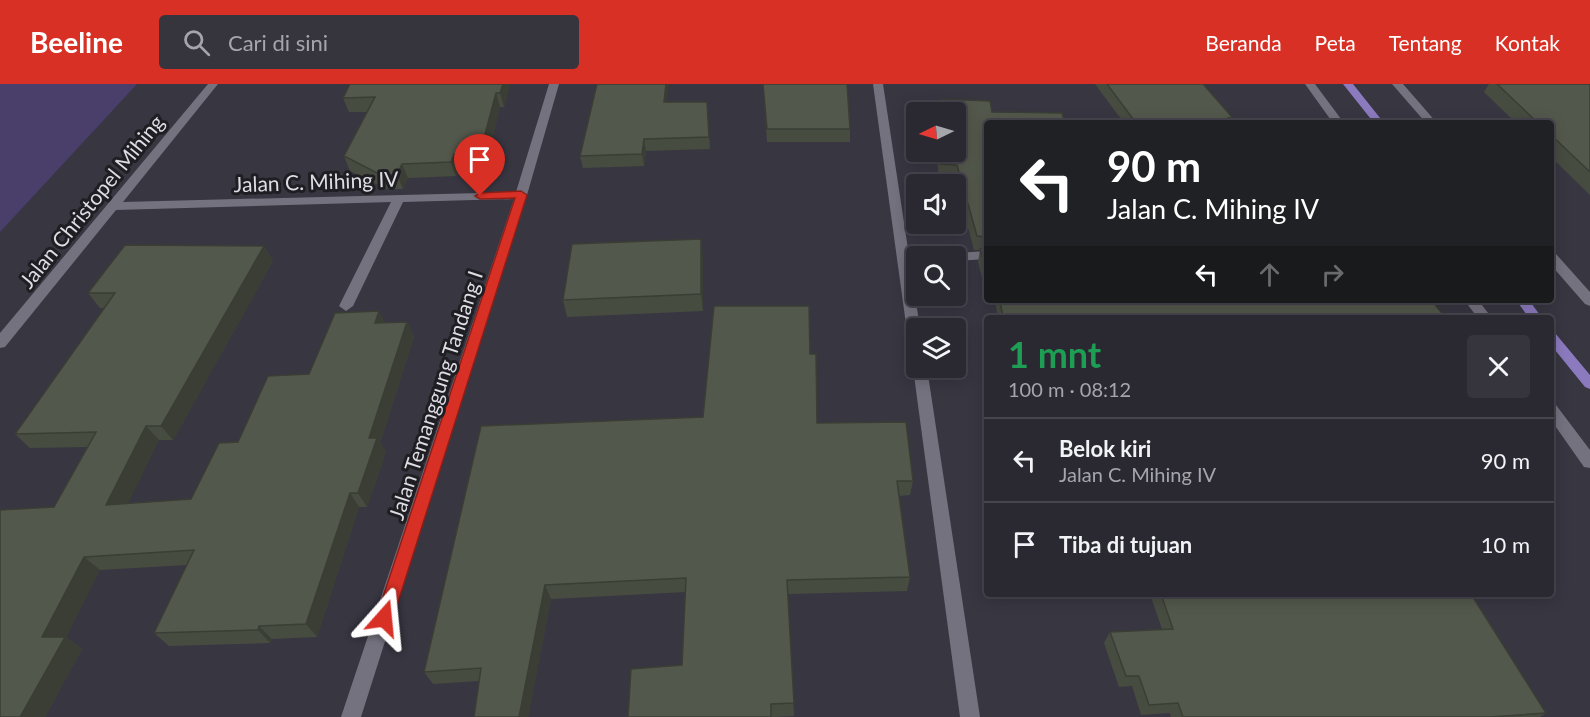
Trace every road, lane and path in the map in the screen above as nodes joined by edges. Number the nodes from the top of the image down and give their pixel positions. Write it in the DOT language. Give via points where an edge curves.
graph roads {
  1 [pos="213,84"];
  2 [pos="554,84"];
  3 [pos="878,84"];
  4 [pos="1310,84"];
  5 [pos="1397,84"];
  6 [pos="1337,120"];
  7 [pos="1429,120"];
  8 [pos="521,195"];
  9 [pos="399,198"];
  10 [pos="111,207"];
  11 [pos="908,246"];
  12 [pos="984,255"];
  13 [pos="966,256"];
  14 [pos="1554,260"];
  15 [pos="1590,301"];
  16 [pos="1473,303"];
  17 [pos="346,306"];
  18 [pos="1483,315"];
  19 [pos="0,343"];
  20 [pos="921,378"];
  21 [pos="1557,425"];
  22 [pos="1590,462"];
  23 [pos="351,717"];
  24 [pos="970,717"];
  1 -- 10 [label="street, Jalan Christopel Mihing"];
  2 -- 8 [label="street, Jalan Temanggung Tandang I"];
  3 -- 11 [label="street"];
  4 -- 6 [label="street"];
  5 -- 7 [label="street"];
  8 -- 9 [label="street, Jalan C. Mihing IV"];
  8 -- 23 [label="street, Jalan Temanggung Tandang I"];
  9 -- 10 [label="street, Jalan C. Mihing IV"];
  9 -- 17 [label="street"];
  10 -- 19 [label="street, Jalan Christopel Mihing"];
  12 -- 13 [label="street"];
  14 -- 15 [label="street"];
  16 -- 18 [label="street"];
  20 -- 24 [label="street"];
  21 -- 22 [label="street"];
}
